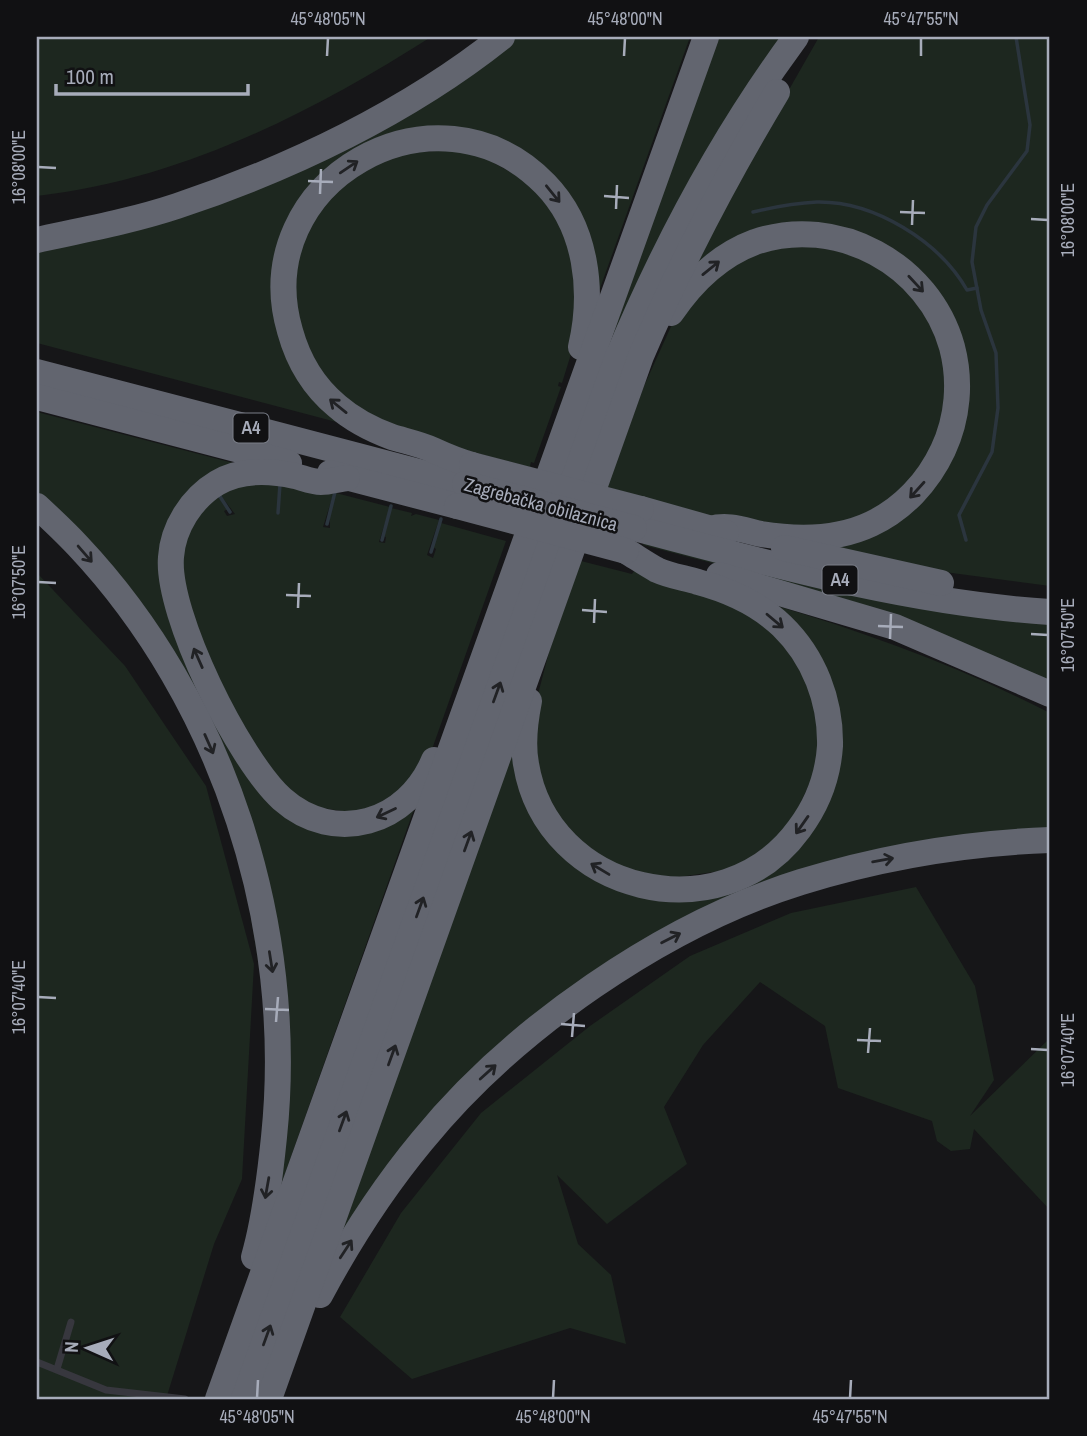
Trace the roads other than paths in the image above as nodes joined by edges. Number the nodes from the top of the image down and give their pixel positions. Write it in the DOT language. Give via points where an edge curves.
graph roads {
  1 [pos="502,37"];
  2 [pos="706,37"];
  3 [pos="796,37"];
  4 [pos="811,37"];
  5 [pos="37,240"];
  6 [pos="37,353"];
  7 [pos="37,372"];
  8 [pos="631,384"];
  9 [pos="37,397"];
  10 [pos="443,456"];
  11 [pos="550,473"];
  12 [pos="347,478"];
  13 [pos="465,485"];
  14 [pos="37,506"];
  15 [pos="634,529"];
  16 [pos="710,529"];
  17 [pos="1050,598"];
  18 [pos="551,604"];
  19 [pos="1050,612"];
  20 [pos="1050,694"];
  21 [pos="467,702"];
  22 [pos="1050,840"];
  23 [pos="71,1322"];
  24 [pos="37,1362"];
  25 [pos="57,1369"];
  26 [pos="278,1373"];
  27 [pos="185,1399"];
  28 [pos="226,1399"];
  29 [pos="269,1399"];
  1 -- 5 [label="highway" via="411,98 279,166 176,207"];
  2 -- 11 [label="highway"];
  28 -- 3 [label="highway, one-way" via="617,359 699,186"];
  4 -- 8 [label="highway" via="700,228"];
  6 -- 10 [label="highway"];
  7 -- 13 [label="highway, Zagrebačka obilaznica / A4"];
  8 -- 16 [label="highway, one-way" via="667,319 699,278 738,250 782,236 826,236 875,251 905,272 942,321 955,360 955,413 939,459 908,499 872,524 833,536 781,536 723,525"];
  8 -- 18 [label="highway"];
  9 -- 12 [label="highway, Zagrebačka obilaznica / A4"];
  10 -- 11 [label="highway, one-way" via="364,424 327,397 293,342 284,289 296,233 326,185 353,163 389,146 446,138 483,145 522,164 552,192 580,244 587,276 585,327 549,441"];
  10 -- 13 [label="highway"];
  11 -- 21 [label="highway"];
  12 -- 13 [label="highway, Zagrebačka obilaznica / A4"];
  21 -- 12 [label="highway, one-way" via="446,728 413,795 381,817 351,823 312,817 283,800 256,768 226,718 173,592 171,556 181,521 203,493 236,475 271,472 320,482"];
  13 -- 15 [label="highway, Zagrebačka obilaznica / A4, bridge"];
  14 -- 28 [label="highway, one-way" via="115,590 184,694 228,788 263,912 278,1034 278,1098 257,1246 215,1376"];
  15 -- 16 [label="highway"];
  15 -- 18 [label="highway, one-way" via="659,571 719,588 761,610 794,640 817,675 830,735 824,781 807,818 770,859 716,885 657,889 615,877 564,842 536,797 524,750 527,711 550,630"];
  15 -- 19 [label="highway, Zagrebačka obilaznica / A4" via="896,593"];
  15 -- 20 [label="highway" via="766,588 895,628"];
  16 -- 17 [label="highway" via="928,581"];
  26 -- 18 [label="highway, one-way"];
  21 -- 28 [label="highway"];
  26 -- 22 [label="highway, one-way" via="300,1343 339,1260 421,1141 479,1080 588,989 718,914 799,882 947,848"];
  23 -- 25 [label="lane"];
  24 -- 25 [label="lane"];
  25 -- 27 [label="lane" via="106,1390"];
  26 -- 29 [label="highway"];
}
